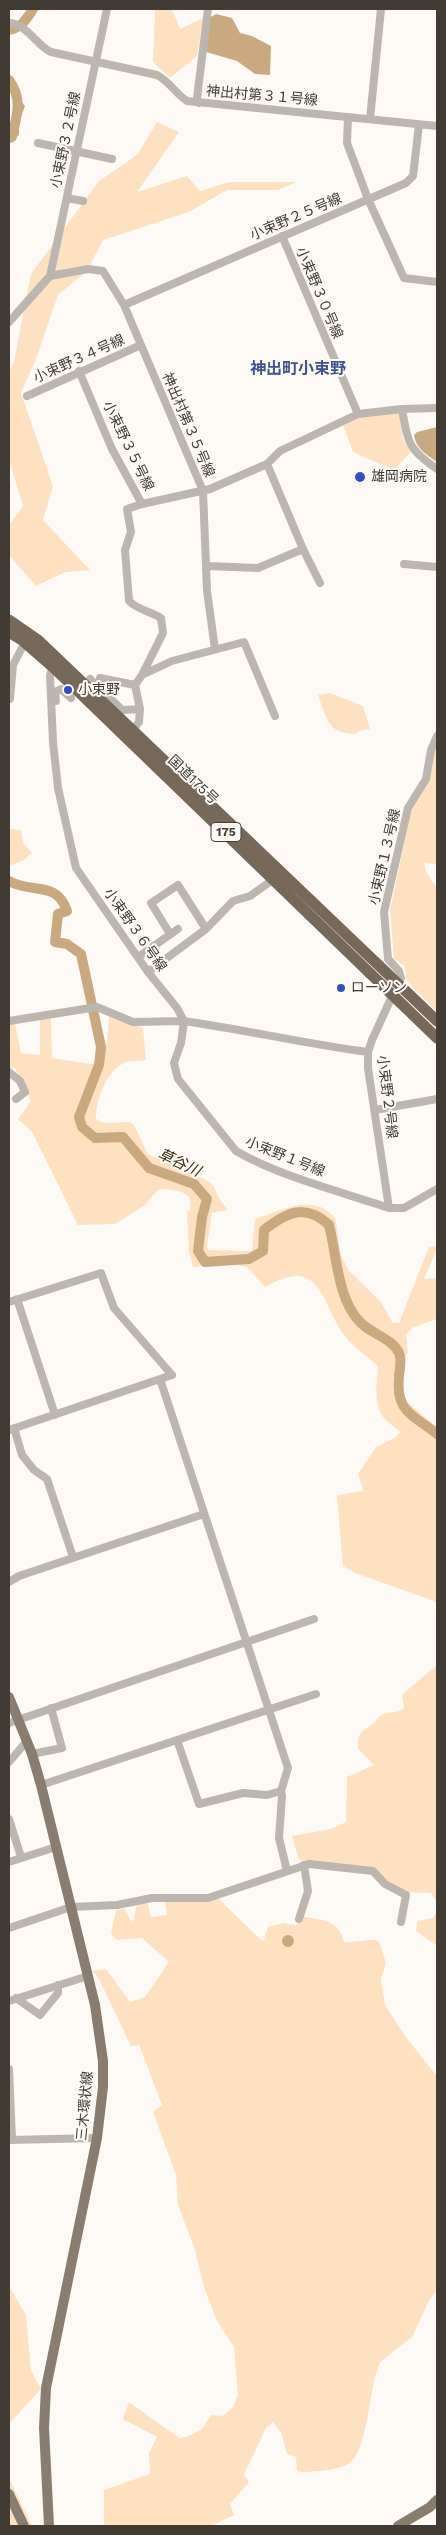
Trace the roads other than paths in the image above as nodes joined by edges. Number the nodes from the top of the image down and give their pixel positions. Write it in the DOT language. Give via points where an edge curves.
graph roads {
  1 [pos="107,9"];
  2 [pos="208,9"];
  3 [pos="381,9"];
  4 [pos="11,23"];
  5 [pos="96,61"];
  6 [pos="199,103"];
  7 [pos="348,117"];
  8 [pos="370,119"];
  9 [pos="419,124"];
  10 [pos="437,126"];
  11 [pos="38,143"];
  12 [pos="76,150"];
  13 [pos="112,159"];
  14 [pos="67,198"];
  15 [pos="368,199"];
  16 [pos="83,201"];
  17 [pos="282,236"];
  18 [pos="50,276"];
  19 [pos="437,282"];
  20 [pos="124,305"];
  21 [pos="9,322"];
  22 [pos="141,345"];
  23 [pos="79,371"];
  24 [pos="27,396"];
  25 [pos="437,408"];
  26 [pos="402,409"];
  27 [pos="358,414"];
  28 [pos="267,464"];
  29 [pos="437,469"];
  30 [pos="202,491"];
  31 [pos="142,504"];
  32 [pos="303,549"];
  33 [pos="404,564"];
  34 [pos="207,566"];
  35 [pos="437,567"];
  36 [pos="320,583"];
  37 [pos="9,620"];
  38 [pos="9,632"];
  39 [pos="24,642"];
  40 [pos="215,649"];
  41 [pos="53,667"];
  42 [pos="142,675"];
  43 [pos="100,678"];
  44 [pos="90,679"];
  45 [pos="135,685"];
  46 [pos="71,698"];
  47 [pos="10,699"];
  48 [pos="52,709"];
  49 [pos="140,709"];
  50 [pos="275,716"];
  51 [pos="130,733"];
  52 [pos="437,736"];
  53 [pos="274,879"];
  54 [pos="178,929"];
  55 [pos="206,929"];
  56 [pos="170,934"];
  57 [pos="138,957"];
  58 [pos="385,965"];
  59 [pos="148,972"];
  60 [pos="396,989"];
  61 [pos="9,1021"];
  62 [pos="437,1021"];
  63 [pos="184,1022"];
  64 [pos="437,1038"];
  65 [pos="368,1052"];
  66 [pos="9,1072"];
  67 [pos="16,1099"];
  68 [pos="437,1099"];
  69 [pos="375,1110"];
  70 [pos="437,1190"];
  71 [pos="389,1208"];
  72 [pos="17,1299"];
  73 [pos="9,1302"];
  74 [pos="160,1379"];
  75 [pos="55,1415"];
  76 [pos="11,1429"];
  77 [pos="204,1514"];
  78 [pos="73,1557"];
  79 [pos="9,1582"];
  80 [pos="314,1619"];
  81 [pos="247,1641"];
  82 [pos="316,1694"];
  83 [pos="9,1697"];
  84 [pos="51,1708"];
  85 [pos="268,1710"];
  86 [pos="13,1721"];
  87 [pos="177,1740"];
  88 [pos="27,1741"];
  89 [pos="32,1754"];
  90 [pos="9,1762"];
  91 [pos="41,1785"];
  92 [pos="281,1791"];
  93 [pos="9,1820"];
  94 [pos="56,1847"];
  95 [pos="21,1858"];
  96 [pos="9,1862"];
  97 [pos="304,1865"];
  98 [pos="287,1871"];
  99 [pos="71,1907"];
  100 [pos="300,1919"];
  101 [pos="402,1922"];
  102 [pos="9,1928"];
  103 [pos="88,1976"];
  104 [pos="58,1985"];
  105 [pos="13,2000"];
  106 [pos="9,2069"];
  107 [pos="97,2138"];
  108 [pos="10,2140"];
  109 [pos="9,2494"];
  110 [pos="437,2500"];
  111 [pos="24,2526"];
  112 [pos="49,2526"];
  113 [pos="401,2526"];
  1 -- 5 [label="street, 小束野３２号線"];
  2 -- 6 [label="street"];
  3 -- 8 [label="street"];
  4 -- 5 [label="street, 神出村第３１号線" via="51,52"];
  5 -- 6 [label="street, 神出村第３１号線" via="157,75 169,81 187,101"];
  5 -- 12 [label="street, 小束野３２号線"];
  6 -- 7 [label="street, 神出村第３１号線"];
  7 -- 8 [label="street, 神出村第３１号線"];
  7 -- 15 [label="street" via="347,143"];
  8 -- 9 [label="street, 神出村第３１号線"];
  9 -- 10 [label="street, 神出村第３１号線"];
  9 -- 15 [label="street, 小束野２５号線" via="412,176 406,183"];
  11 -- 12 [label="street"];
  12 -- 13 [label="street"];
  12 -- 14 [label="street, 小束野３２号線"];
  14 -- 16 [label="street"];
  14 -- 18 [label="street, 小束野３２号線"];
  15 -- 17 [label="street, 小束野２５号線"];
  15 -- 19 [label="street" via="404,278"];
  17 -- 20 [label="street, 小束野２５号線"];
  17 -- 27 [label="street, 小束野３０号線"];
  18 -- 20 [label="street, 神出村第３５号線" via="88,269 103,270"];
  18 -- 21 [label="street"];
  20 -- 22 [label="street, 神出村第３５号線"];
  22 -- 23 [label="street, 小束野３４号線"];
  22 -- 30 [label="street, 神出村第３５号線"];
  23 -- 24 [label="street, 小束野３４号線"];
  23 -- 31 [label="street, 小束野３５号線" via="112,449"];
  25 -- 26 [label="street, 小束野３５号線"];
  26 -- 27 [label="street, 小束野３５号線"];
  26 -- 29 [label="street" via="406,436 417,455"];
  27 -- 28 [label="street, 小束野３５号線" via="280,451"];
  28 -- 30 [label="street, 小束野３５号線"];
  28 -- 32 [label="street"];
  30 -- 31 [label="street, 小束野３５号線"];
  30 -- 34 [label="street, 神出村第３５号線"];
  31 -- 42 [label="street" via="127,509 131,532 125,550 129,601 136,608 161,618 163,633"];
  32 -- 34 [label="street" via="258,568"];
  32 -- 36 [label="street"];
  33 -- 35 [label="street"];
  34 -- 40 [label="street, 神出村第３５号線"];
  37 -- 51 [label="highway, 国道175号 / 175" via="38,640"];
  38 -- 39 [label="highway, 国道175号 / 175"];
  39 -- 41 [label="highway, 国道175号 / 175"];
  39 -- 47 [label="street" via="13,665"];
  40 -- 42 [label="street" via="172,661"];
  40 -- 50 [label="street" via="244,642"];
  41 -- 48 [label="street, 小束野３６号線" via="50,675"];
  41 -- 51 [label="highway, 国道175号 / 175"];
  42 -- 45 [label="street"];
  43 -- 45 [label="street"];
  44 -- 49 [label="street" via="120,708"];
  45 -- 49 [label="street"];
  46 -- 48 [label="street" via="61,689 55,692 56,705"];
  48 -- 57 [label="street, 小束野３６号線" via="58,788 76,868"];
  49 -- 51 [label="street" via="139,722"];
  51 -- 53 [label="highway, 国道175号 / 175"];
  51 -- 58 [label="highway, 国道175号 / 175"];
  52 -- 58 [label="street, 小束野１３号線" via="426,779 408,808 384,912 388,959"];
  53 -- 55 [label="street" via="250,896 233,901"];
  53 -- 60 [label="highway, 国道175号 / 175"];
  54 -- 56 [label="street"];
  55 -- 56 [label="street" via="178,885 151,903"];
  55 -- 59 [label="street"];
  56 -- 57 [label="street"];
  57 -- 59 [label="street, 小束野３６号線"];
  58 -- 60 [label="highway, 国道175号 / 175"];
  59 -- 63 [label="street, 小束野３６号線"];
  60 -- 62 [label="highway, 国道175号 / 175"];
  60 -- 64 [label="highway, 国道175号 / 175"];
  60 -- 65 [label="street, 小束野２号線"];
  61 -- 63 [label="street" via="97,1007 133,1022"];
  63 -- 65 [label="street"];
  63 -- 71 [label="street, 小束野１号線" via="174,1062 178,1079 236,1152"];
  65 -- 69 [label="street, 小束野２号線"];
  66 -- 67 [label="street" via="20,1080 25,1092"];
  68 -- 69 [label="street"];
  69 -- 71 [label="street, 小束野２号線"];
  70 -- 71 [label="street" via="404,1208"];
  72 -- 73 [label="street"];
  72 -- 74 [label="street" via="101,1273 114,1308 172,1375"];
  72 -- 75 [label="street"];
  74 -- 75 [label="street"];
  74 -- 77 [label="street"];
  75 -- 76 [label="street"];
  76 -- 78 [label="street" via="22,1455 34,1470 47,1479"];
  77 -- 78 [label="street"];
  77 -- 81 [label="street"];
  78 -- 79 [label="street"];
  80 -- 81 [label="street"];
  81 -- 84 [label="street"];
  81 -- 85 [label="street"];
  82 -- 85 [label="street"];
  83 -- 86 [label="main road, 三木環状線"];
  84 -- 86 [label="street"];
  84 -- 89 [label="street" via="62,1748"];
  85 -- 87 [label="street"];
  85 -- 92 [label="street" via="288,1768"];
  86 -- 88 [label="main road, 三木環状線"];
  87 -- 91 [label="street"];
  87 -- 92 [label="street" via="198,1804 243,1793 267,1795"];
  88 -- 89 [label="main road, 三木環状線"];
  88 -- 90 [label="street"];
  89 -- 91 [label="main road, 三木環状線"];
  91 -- 94 [label="main road, 三木環状線"];
  92 -- 98 [label="street" via="278,1838"];
  93 -- 95 [label="street"];
  94 -- 95 [label="street"];
  94 -- 99 [label="main road, 三木環状線"];
  95 -- 96 [label="street"];
  97 -- 98 [label="street"];
  97 -- 100 [label="street" via="308,1891"];
  97 -- 101 [label="street" via="373,1871 385,1884 406,1895"];
  98 -- 99 [label="street" via="208,1898 152,1898 117,1905"];
  99 -- 102 [label="street"];
  99 -- 103 [label="main road, 三木環状線"];
  103 -- 104 [label="street"];
  103 -- 107 [label="main road, 三木環状線" via="102,2042 103,2087"];
  104 -- 105 [label="street"];
  104 -- 105 [label="street" via="58,1993 40,2015"];
  106 -- 108 [label="street"];
  107 -- 108 [label="street"];
  107 -- 112 [label="main road, 三木環状線" via="46,2388 44,2428"];
  109 -- 111 [label="main road"];
  110 -- 113 [label="main road"];
}
